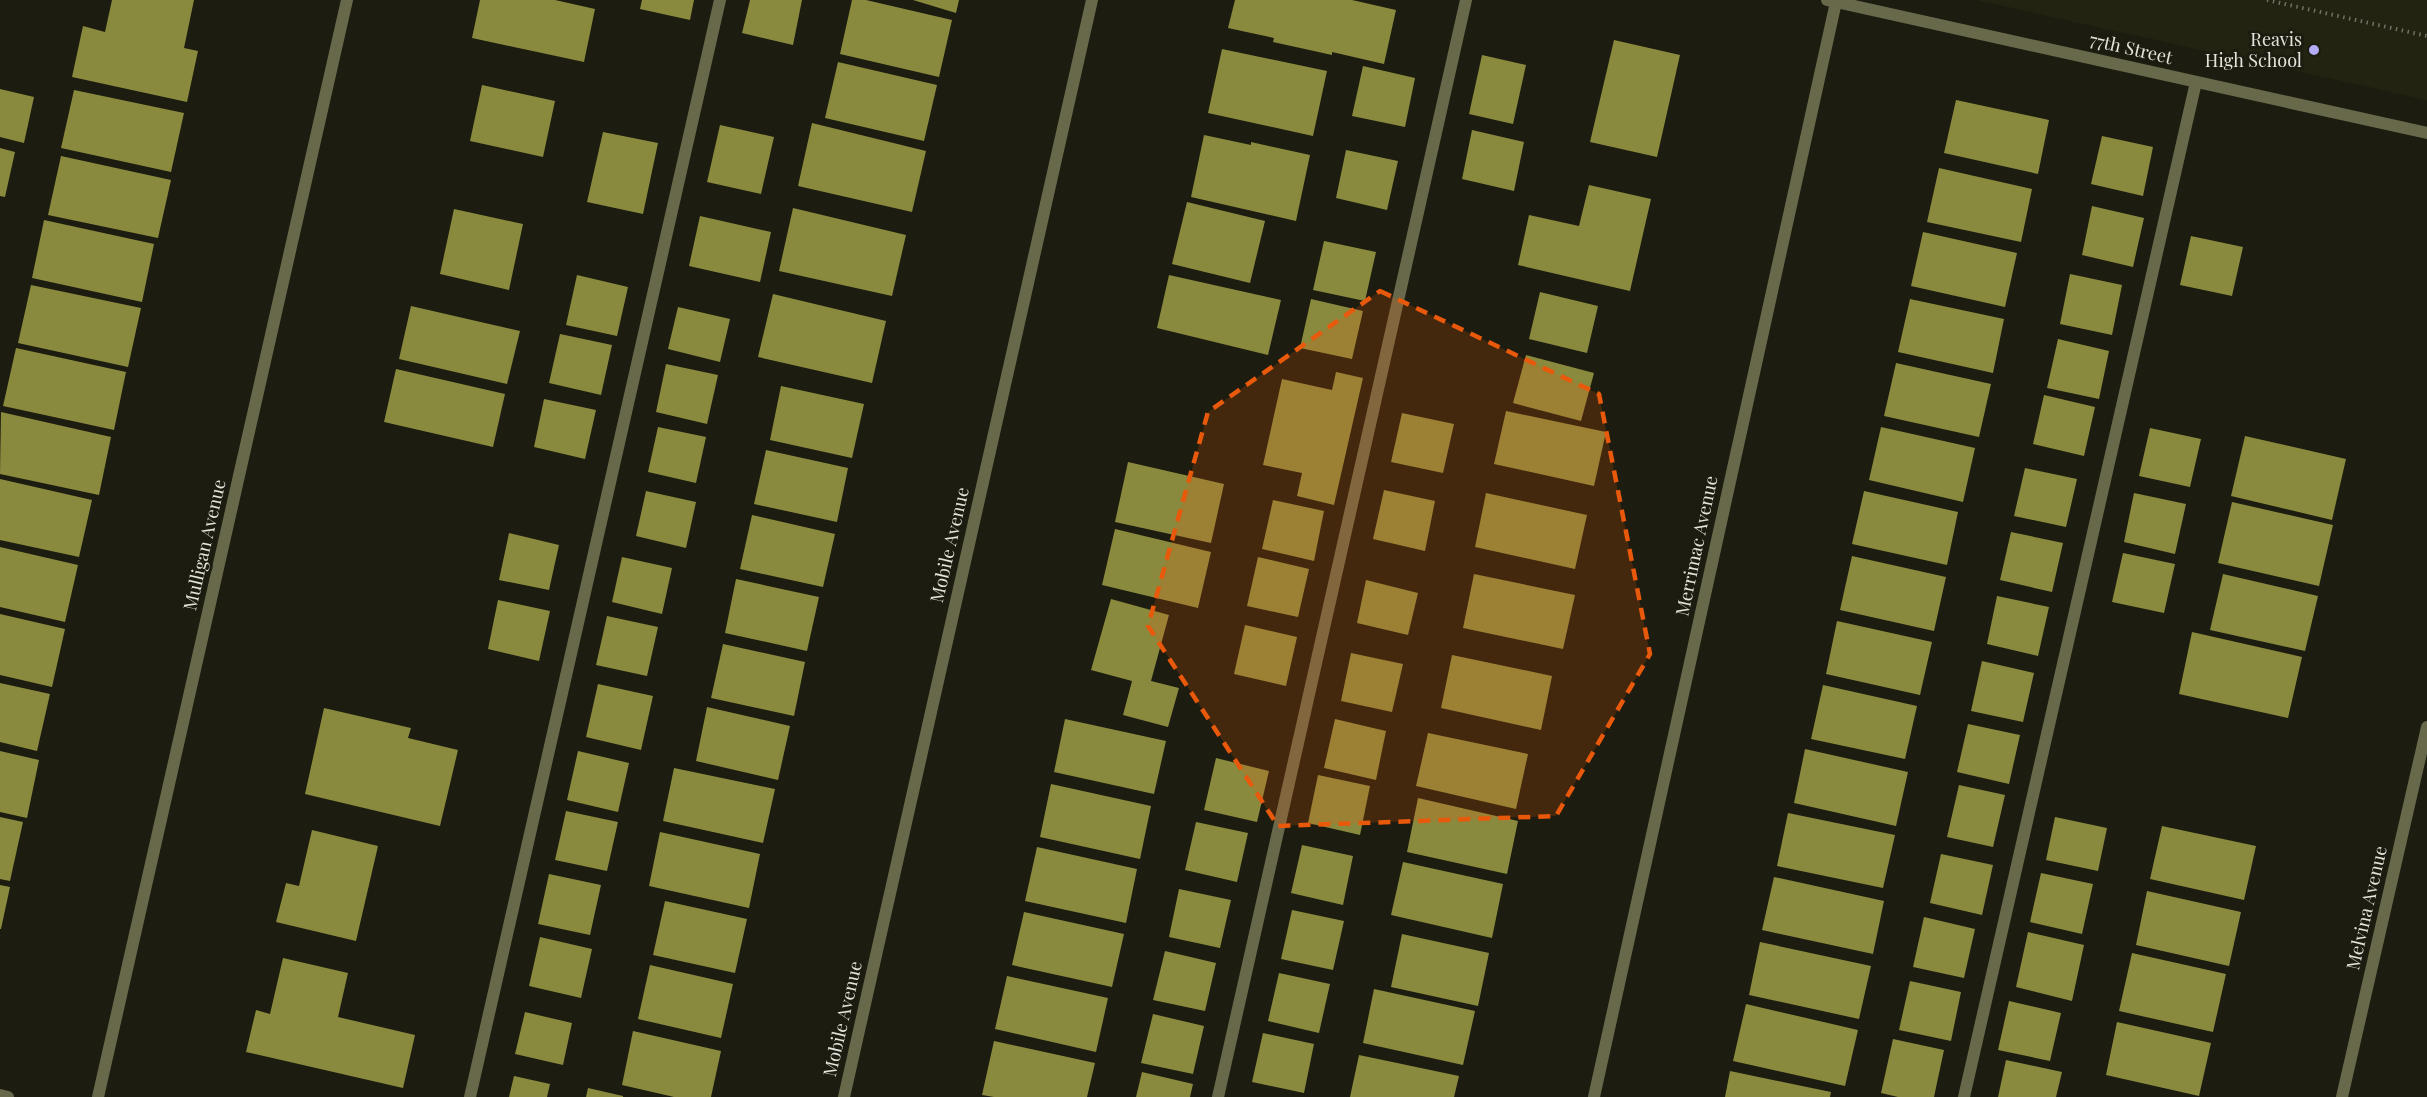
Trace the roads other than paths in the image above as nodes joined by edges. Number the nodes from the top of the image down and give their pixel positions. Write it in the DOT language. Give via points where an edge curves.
graph roads {
  1 [pos="347,0"];
  2 [pos="720,0"];
  3 [pos="1092,0"];
  4 [pos="1466,0"];
  5 [pos="1832,1"];
  6 [pos="2196,82"];
  7 [pos="2427,133"];
  8 [pos="2427,726"];
  9 [pos="0,1095"];
  10 [pos="8,1097"];
  11 [pos="98,1097"];
  12 [pos="471,1097"];
  13 [pos="843,1097"];
  14 [pos="1218,1097"];
  15 [pos="1594,1097"];
  16 [pos="1964,1097"];
  17 [pos="2342,1097"];
  1 -- 11 [label="street, Mulligan Avenue"];
  2 -- 12 [label="street"];
  3 -- 13 [label="street, Mobile Avenue"];
  4 -- 14 [label="street"];
  5 -- 6 [label="street, 77th Street"];
  5 -- 15 [label="street, Merrimac Avenue"];
  6 -- 7 [label="street, 77th Street"];
  6 -- 16 [label="street"];
  8 -- 17 [label="street, Melvina Avenue"];
  9 -- 10 [label="street"];
}
